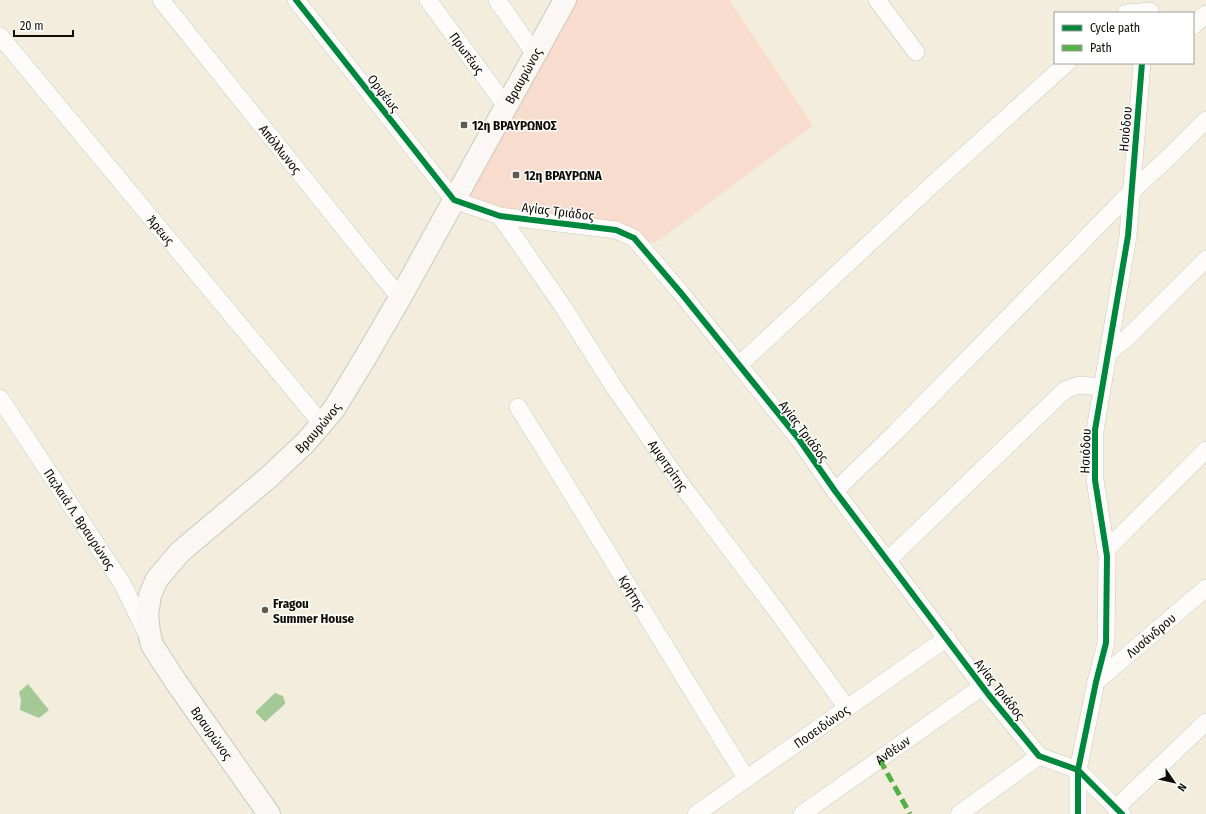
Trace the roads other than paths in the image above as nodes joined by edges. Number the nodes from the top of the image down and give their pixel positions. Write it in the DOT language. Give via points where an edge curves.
graph roads {
  1 [pos="161,0"];
  2 [pos="296,0"];
  3 [pos="428,0"];
  4 [pos="498,0"];
  5 [pos="565,0"];
  6 [pos="877,0"];
  7 [pos="1151,8"];
  8 [pos="1131,12"];
  9 [pos="1206,14"];
  10 [pos="1194,25"];
  11 [pos="0,36"];
  12 [pos="916,52"];
  13 [pos="535,54"];
  14 [pos="1066,64"];
  15 [pos="1142,64"];
  16 [pos="506,106"];
  17 [pos="1206,120"];
  18 [pos="1132,192"];
  19 [pos="454,200"];
  20 [pos="500,216"];
  21 [pos="1206,259"];
  22 [pos="400,298"];
  23 [pos="1108,352"];
  24 [pos="739,365"];
  25 [pos="1102,387"];
  26 [pos="0,398"];
  27 [pos="518,407"];
  28 [pos="322,424"];
  29 [pos="1206,450"];
  30 [pos="835,491"];
  31 [pos="1106,550"];
  32 [pos="888,560"];
  33 [pos="1206,588"];
  34 [pos="947,638"];
  35 [pos="152,645"];
  36 [pos="1096,682"];
  37 [pos="983,686"];
  38 [pos="847,708"];
  39 [pos="1206,722"];
  40 [pos="1039,756"];
  41 [pos="1078,770"];
  42 [pos="746,778"];
  43 [pos="1119,811"];
  44 [pos="269,814"];
  45 [pos="696,814"];
  46 [pos="802,814"];
  47 [pos="958,814"];
  48 [pos="1078,814"];
  1 -- 22 [label="street, Απόλλωνος"];
  2 -- 19 [label="street, Ορφέως"];
  3 -- 16 [label="street, Πρωτέως"];
  4 -- 13 [label="street"];
  5 -- 13 [label="main road, Βραυρώνος"];
  6 -- 12 [label="street"];
  7 -- 8 [label="street"];
  9 -- 10 [label="street"];
  11 -- 28 [label="street, Άρεως"];
  13 -- 16 [label="main road, Βραυρώνος"];
  14 -- 24 [label="street"];
  15 -- 18 [label="street, Ησιόδου"];
  16 -- 19 [label="main road, Βραυρώνος"];
  17 -- 18 [label="street"];
  18 -- 23 [label="street, Ησιόδου" via="1128,236"];
  18 -- 30 [label="street"];
  19 -- 20 [label="street, Αγίας Τριάδος"];
  19 -- 22 [label="main road, Βραυρώνος"];
  20 -- 24 [label="street, Αγίας Τριάδος" via="616,230 634,238"];
  20 -- 38 [label="street, Αμφιτρίτης" via="684,488"];
  21 -- 23 [label="street" via="1127,338"];
  22 -- 28 [label="main road, Βραυρώνος" via="356,374"];
  23 -- 25 [label="street, Ησιόδου"];
  24 -- 30 [label="street, Αγίας Τριάδος" via="798,438"];
  25 -- 31 [label="street, Ησιόδου" via="1095,430 1095,480"];
  25 -- 32 [label="street" via="1079,385 1065,390"];
  26 -- 35 [label="street, Πα;λαιά Λ. Βραυρώνος" via="122,583"];
  27 -- 42 [label="street, Κρήτης"];
  28 -- 35 [label="main road, Βραυρώνος" via="269,477 180,552 163,571 154,586 148,606 147,623"];
  29 -- 31 [label="street"];
  30 -- 32 [label="street, Αγίας Τριάδος"];
  31 -- 36 [label="street, Ησιόδου" via="1106,643"];
  32 -- 34 [label="street, Αγίας Τριάδος"];
  33 -- 36 [label="street, Λυσάνδρου"];
  34 -- 37 [label="street, Αγίας Τριάδος"];
  34 -- 38 [label="street, Ποσειδώνος"];
  35 -- 44 [label="main road, Βραυρώνος"];
  36 -- 41 [label="street, Ησιόδου"];
  37 -- 40 [label="street, Αγίας Τριάδος"];
  37 -- 46 [label="street, Ανθέων"];
  38 -- 42 [label="street, Ποσειδώνος"];
  39 -- 43 [label="street"];
  40 -- 41 [label="street"];
  40 -- 47 [label="street"];
  41 -- 43 [label="street"];
  41 -- 48 [label="street, Ησιόδου"];
  42 -- 45 [label="street, Ποσειδώνος"];
}
